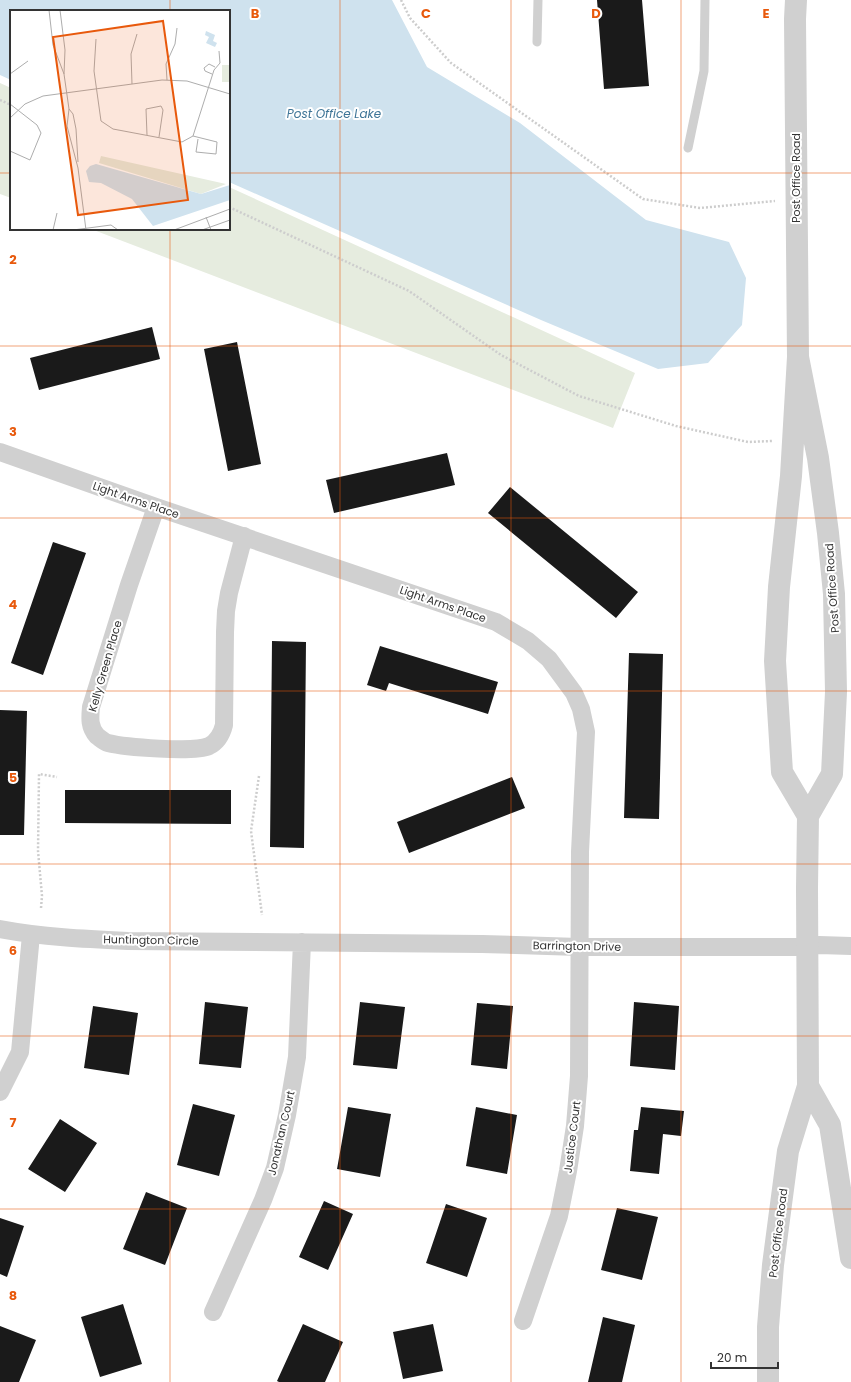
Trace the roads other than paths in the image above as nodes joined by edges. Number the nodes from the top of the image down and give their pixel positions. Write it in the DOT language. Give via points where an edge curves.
graph roads {
  1 [pos="538,0"];
  2 [pos="705,0"];
  3 [pos="796,0"];
  4 [pos="537,42"];
  5 [pos="688,148"];
  6 [pos="798,357"];
  7 [pos="0,452"];
  8 [pos="156,507"];
  9 [pos="244,536"];
  10 [pos="808,816"];
  11 [pos="0,929"];
  12 [pos="31,935"];
  13 [pos="302,942"];
  14 [pos="851,946"];
  15 [pos="579,947"];
  16 [pos="808,947"];
  17 [pos="808,1086"];
  18 [pos="0,1092"];
  19 [pos="851,1258"];
  20 [pos="213,1312"];
  21 [pos="523,1321"];
  22 [pos="768,1382"];
  1 -- 4 [label="lane"];
  2 -- 5 [label="lane" via="704,71"];
  3 -- 6 [label="street, Post Office Road"];
  6 -- 10 [label="street, Post Office Road" via="775,661 782,772"];
  6 -- 10 [label="street, Post Office Road" via="818,458 828,533 836,648 832,774"];
  7 -- 8 [label="street, Light Arms Place"];
  8 -- 9 [label="street, Light Arms Place"];
  8 -- 9 [label="street, Kelly Green Place" via="91,707 92,730 106,742 135,747 195,749 208,746 222,734 226,611"];
  9 -- 15 [label="street, Light Arms Place" via="496,622 528,641 549,659 574,693 586,732 580,852"];
  10 -- 16 [label="street, Post Office Road"];
  11 -- 12 [label="street, Huntington Circle"];
  12 -- 13 [label="street, Huntington Circle" via="128,941"];
  12 -- 18 [label="street" via="20,1052"];
  13 -- 15 [label="street, Barrington Drive"];
  13 -- 20 [label="street, Jonathan Court" via="297,1056 276,1161 263,1200"];
  14 -- 16 [label="street, Barrington Drive"];
  15 -- 16 [label="street, Barrington Drive"];
  15 -- 21 [label="street, Justice Court" via="579,1076 575,1126 559,1216"];
  16 -- 17 [label="street, Post Office Road"];
  17 -- 19 [label="street, Post Office Road" via="830,1125"];
  17 -- 22 [label="street, Post Office Road" via="788,1151 777,1230 768,1327"];
}
